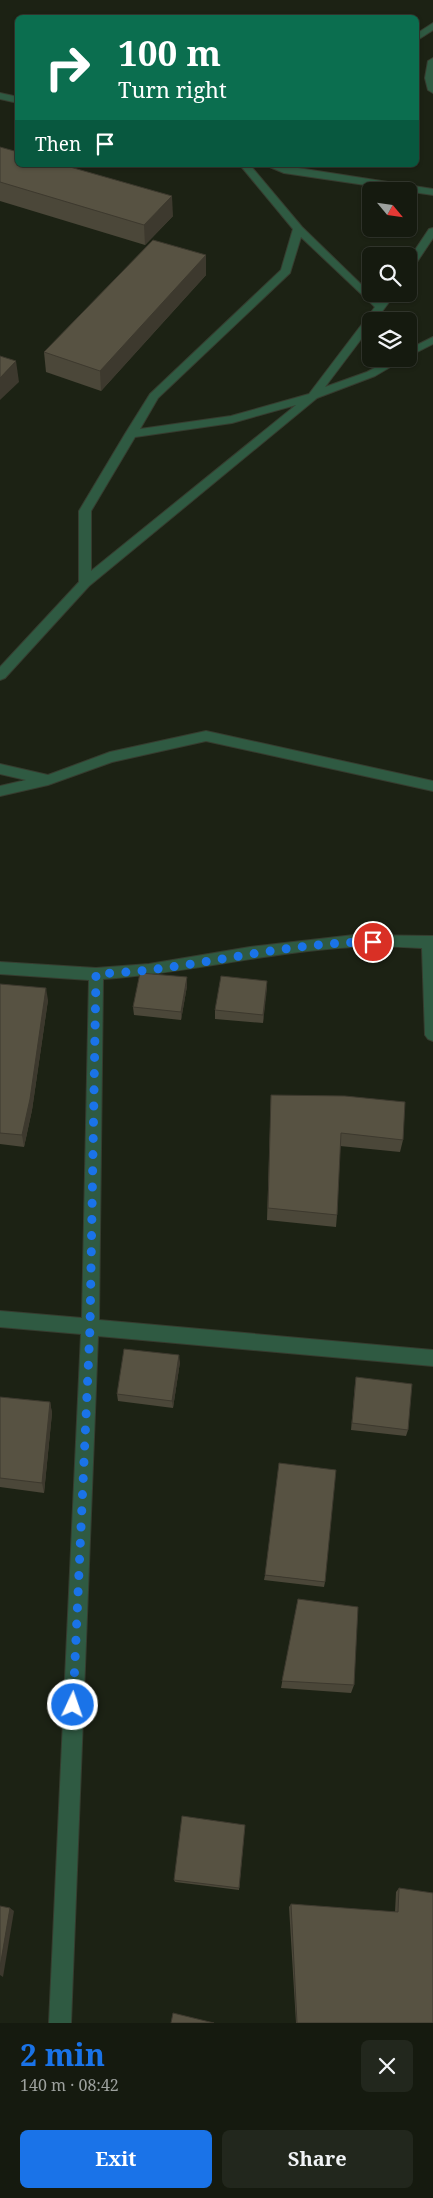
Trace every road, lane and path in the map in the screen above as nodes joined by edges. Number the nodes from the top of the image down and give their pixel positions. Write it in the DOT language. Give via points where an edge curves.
graph roads {
  1 [pos="433,26"];
  2 [pos="419,36"];
  3 [pos="433,61"];
  4 [pos="433,90"];
  5 [pos="0,96"];
  6 [pos="15,99"];
  7 [pos="247,167"];
  8 [pos="276,167"];
  9 [pos="433,192"];
  10 [pos="298,229"];
  11 [pos="433,231"];
  12 [pos="417,254"];
  13 [pos="384,302"];
  14 [pos="381,307"];
  15 [pos="433,340"];
  16 [pos="417,349"];
  17 [pos="384,367"];
  18 [pos="313,396"];
  19 [pos="131,434"];
  20 [pos="85,583"];
  21 [pos="0,674"];
  22 [pos="0,768"];
  23 [pos="48,780"];
  24 [pos="433,786"];
  25 [pos="0,790"];
  26 [pos="431,942"];
  27 [pos="0,968"];
  28 [pos="96,974"];
  29 [pos="433,1035"];
  30 [pos="0,1319"];
  31 [pos="90,1328"];
  32 [pos="433,1358"];
  33 [pos="60,2023"];
  1 -- 2 [label="street"];
  3 -- 4 [label="street" via="430,78"];
  5 -- 6 [label="street"];
  7 -- 10 [label="street"];
  8 -- 9 [label="street"];
  10 -- 14 [label="street"];
  10 -- 19 [label="street" via="286,271 154,396"];
  11 -- 12 [label="street"];
  13 -- 14 [label="street"];
  14 -- 18 [label="street"];
  15 -- 16 [label="street"];
  17 -- 18 [label="street"];
  18 -- 19 [label="street" via="232,419"];
  18 -- 20 [label="street"];
  19 -- 20 [label="street" via="85,511"];
  20 -- 21 [label="street"];
  22 -- 23 [label="street"];
  23 -- 24 [label="street" via="110,757 206,736"];
  23 -- 25 [label="street"];
  26 -- 28 [label="street" via="354,942 250,953 149,970"];
  26 -- 29 [label="street"];
  27 -- 28 [label="street"];
  28 -- 31 [label="street"];
  30 -- 31 [label="street"];
  31 -- 32 [label="street"];
  31 -- 33 [label="street"];
}
